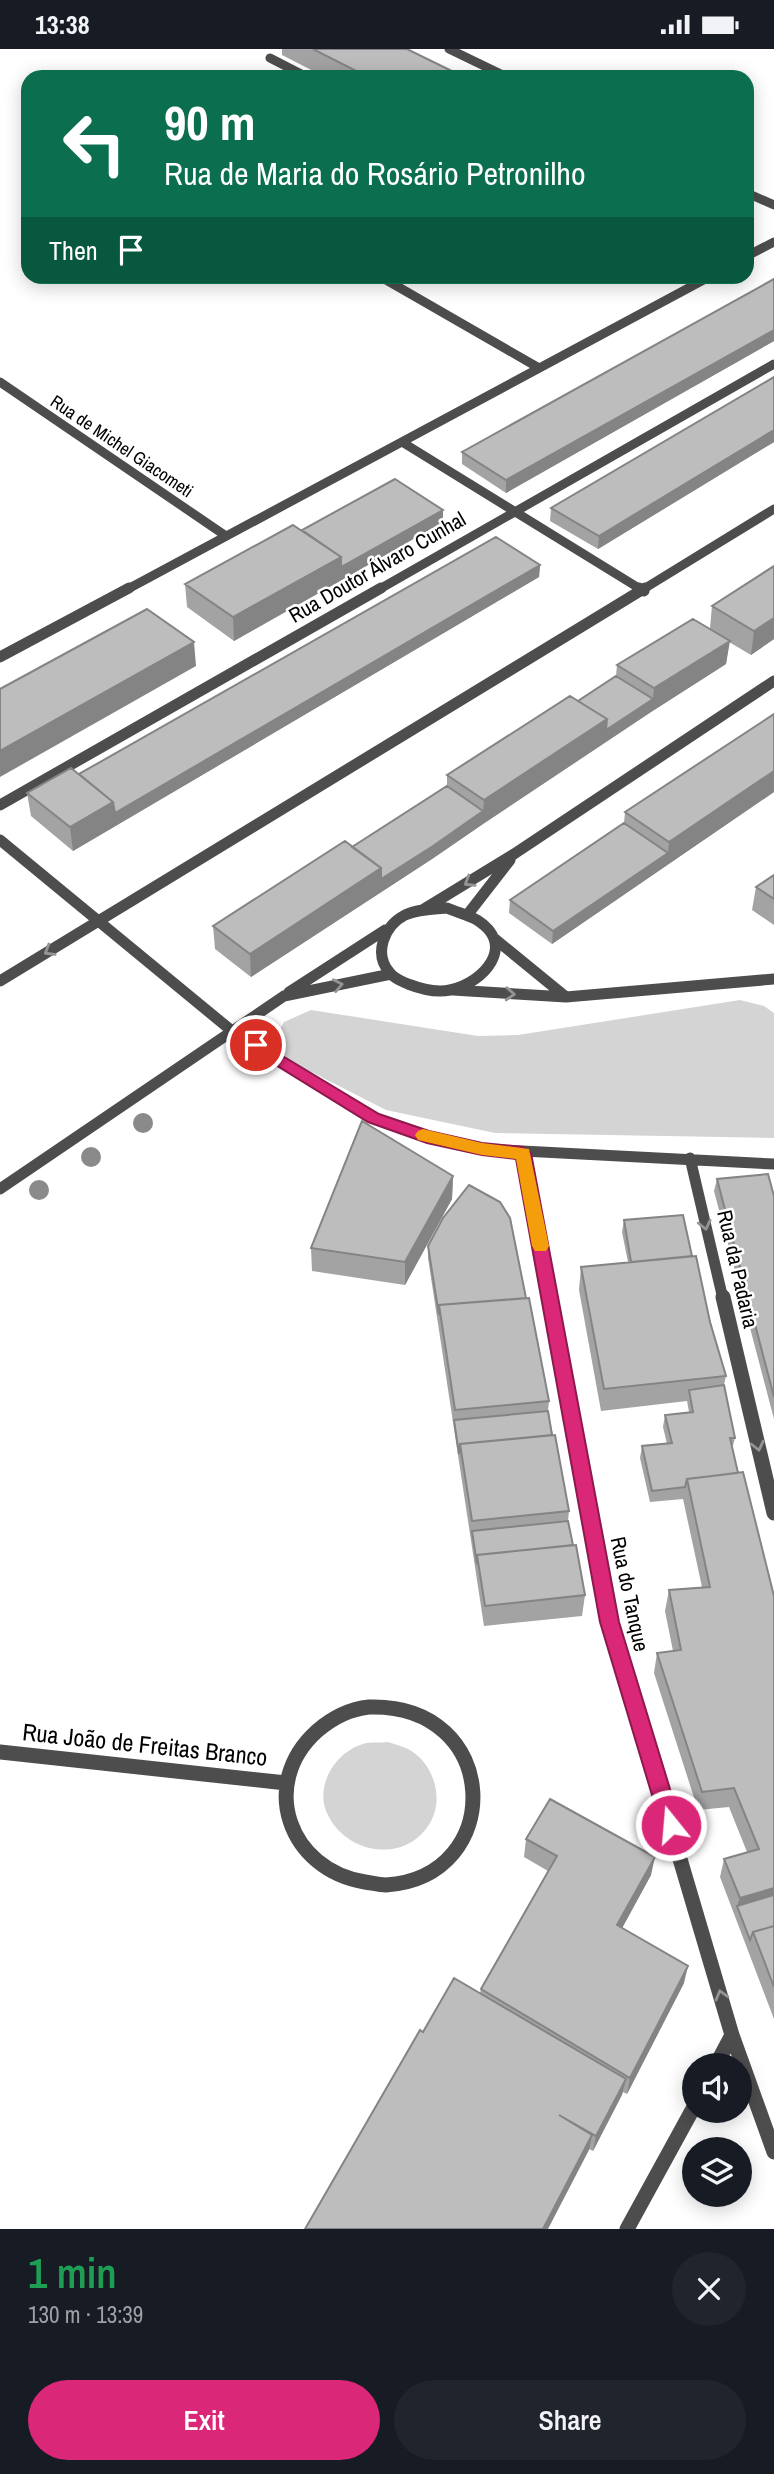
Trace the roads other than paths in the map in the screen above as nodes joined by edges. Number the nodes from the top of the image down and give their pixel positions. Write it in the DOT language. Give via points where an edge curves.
graph roads {
  1 [pos="449,49"];
  2 [pos="270,58"];
  3 [pos="293,70"];
  4 [pos="492,70"];
  5 [pos="754,196"];
  6 [pos="774,205"];
  7 [pos="774,242"];
  8 [pos="754,252"];
  9 [pos="393,284"];
  10 [pos="690,284"];
  11 [pos="774,364"];
  12 [pos="539,368"];
  13 [pos="0,383"];
  14 [pos="401,442"];
  15 [pos="774,509"];
  16 [pos="514,511"];
  17 [pos="226,536"];
  18 [pos="644,591"];
  19 [pos="0,657"];
  20 [pos="774,681"];
  21 [pos="0,805"];
  22 [pos="0,840"];
  23 [pos="514,854"];
  24 [pos="424,909"];
  25 [pos="468,914"];
  26 [pos="98,921"];
  27 [pos="388,927"];
  28 [pos="495,939"];
  29 [pos="391,974"];
  30 [pos="774,979"];
  31 [pos="0,981"];
  32 [pos="453,990"];
  33 [pos="284,996"];
  34 [pos="566,997"];
  35 [pos="232,1031"];
  36 [pos="523,1153"];
  37 [pos="690,1158"];
  38 [pos="774,1164"];
  39 [pos="0,1189"];
  40 [pos="774,1513"];
  41 [pos="0,1752"];
  42 [pos="286,1783"];
  43 [pos="732,2035"];
  44 [pos="722,2053"];
  45 [pos="685,2123"];
  46 [pos="774,2152"];
  47 [pos="627,2229"];
  1 -- 4 [label="street"];
  2 -- 3 [label="street"];
  5 -- 6 [label="street"];
  7 -- 8 [label="street"];
  9 -- 12 [label="street"];
  10 -- 12 [label="street"];
  11 -- 16 [label="street, Rua Doutor Álvaro Cunhal"];
  12 -- 14 [label="street"];
  13 -- 17 [label="street, Rua de Michel Giacometi"];
  14 -- 16 [label="street"];
  14 -- 17 [label="street"];
  15 -- 18 [label="street"];
  16 -- 18 [label="street"];
  16 -- 21 [label="street, Rua Doutor Álvaro Cunhal"];
  17 -- 19 [label="street"];
  18 -- 26 [label="street"];
  20 -- 23 [label="street"];
  22 -- 26 [label="street"];
  23 -- 24 [label="street, one-way"];
  23 -- 25 [label="street"];
  24 -- 25 [label="street" via="447,908"];
  24 -- 27 [label="street"];
  25 -- 28 [label="street"];
  26 -- 31 [label="street, one-way"];
  26 -- 35 [label="street"];
  27 -- 29 [label="street" via="380,943 381,959"];
  27 -- 33 [label="street"];
  28 -- 32 [label="street" via="496,955 489,971 474,983"];
  28 -- 34 [label="street"];
  29 -- 32 [label="street" via="430,991"];
  33 -- 29 [label="street, one-way"];
  30 -- 34 [label="street"];
  32 -- 34 [label="street, one-way"];
  33 -- 35 [label="street"];
  35 -- 36 [label="street" via="374,1118 427,1137"];
  35 -- 39 [label="street"];
  36 -- 37 [label="street"];
  43 -- 36 [label="street, Rua do Tanque, one-way" via="610,1622"];
  37 -- 38 [label="street"];
  37 -- 40 [label="street, Rua da Padaria, one-way"];
  41 -- 42 [label="street, Rua João de Freitas Branco"];
  42 -- 42 [label="street" via="299,1750 324,1724 356,1709 393,1707 427,1717 455,1740 472,1770 476,1806 465,1840 440,1867 407,1884 369,1886 332,1874 304,1850 288,1818"];
  43 -- 44 [label="street"];
  43 -- 46 [label="street, Rua do Tanque"];
  45 -- 47 [label="street"];
}
